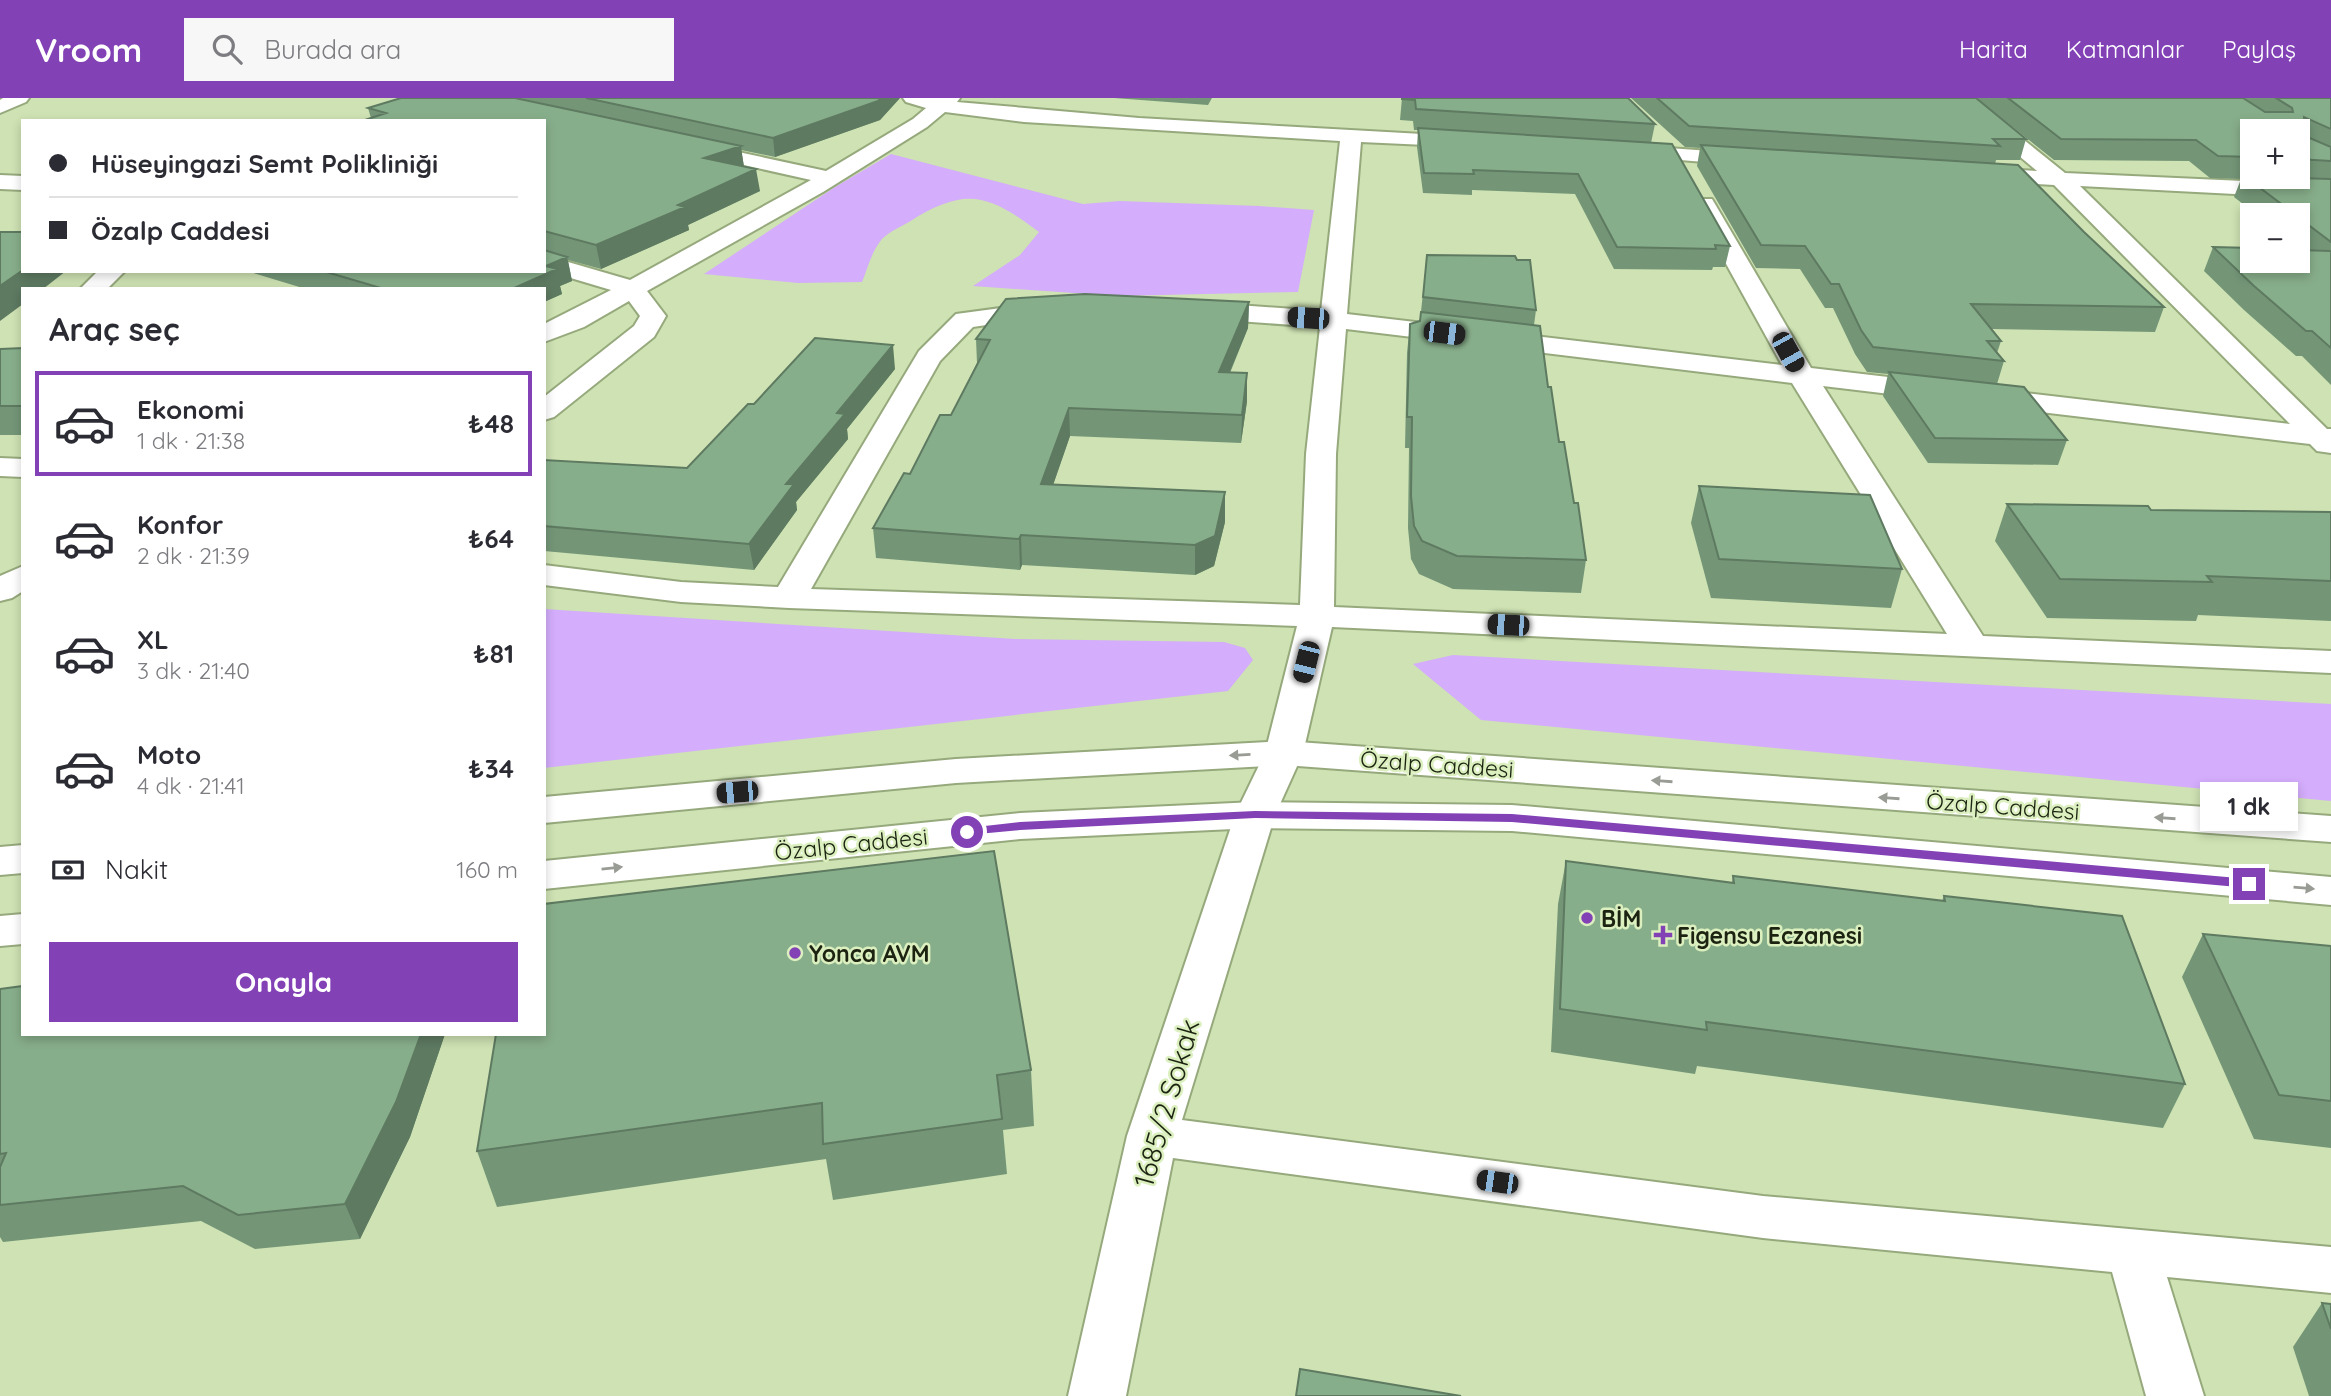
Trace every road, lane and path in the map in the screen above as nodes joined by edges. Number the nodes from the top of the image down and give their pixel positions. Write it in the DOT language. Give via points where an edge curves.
graph roads {
  1 [pos="19,98"];
  2 [pos="913,98"];
  3 [pos="1960,98"];
  4 [pos="944,102"];
  5 [pos="0,107"];
  6 [pos="1351,134"];
  7 [pos="1486,142"];
  8 [pos="667,143"];
  9 [pos="1666,145"];
  10 [pos="1608,150"];
  11 [pos="1772,161"];
  12 [pos="1965,174"];
  13 [pos="830,178"];
  14 [pos="2062,181"];
  15 [pos="0,182"];
  16 [pos="21,183"];
  17 [pos="2331,192"];
  18 [pos="546,263"];
  19 [pos="111,273"];
  20 [pos="94,287"];
  21 [pos="633,289"];
  22 [pos="1176,309"];
  23 [pos="1066,310"];
  24 [pos="1334,320"];
  25 [pos="546,333"];
  26 [pos="1801,374"];
  27 [pos="546,409"];
  28 [pos="2328,442"];
  29 [pos="0,467"];
  30 [pos="21,468"];
  31 [pos="546,575"];
  32 [pos="21,577"];
  33 [pos="0,591"];
  34 [pos="789,598"];
  35 [pos="1317,616"];
  36 [pos="1972,646"];
  37 [pos="2331,663"];
  38 [pos="1284,752"];
  39 [pos="546,810"];
  40 [pos="1255,815"];
  41 [pos="2331,829"];
  42 [pos="21,859"];
  43 [pos="0,861"];
  44 [pos="546,875"];
  45 [pos="2331,891"];
  46 [pos="21,929"];
  47 [pos="0,931"];
  48 [pos="1152,1136"];
  49 [pos="2133,1252"];
  50 [pos="2331,1270"];
  51 [pos="1097,1396"];
  52 [pos="2175,1396"];
  1 -- 5 [label="street"];
  2 -- 4 [label="street"];
  3 -- 14 [label="street"];
  4 -- 6 [label="street" via="1206,129"];
  4 -- 13 [label="street" via="920,123"];
  6 -- 7 [label="street"];
  6 -- 24 [label="street, 1685/2 Sokak"];
  8 -- 13 [label="street"];
  9 -- 10 [label="street"];
  9 -- 11 [label="street"];
  9 -- 26 [label="street"];
  12 -- 14 [label="street"];
  13 -- 21 [label="street"];
  14 -- 17 [label="street"];
  14 -- 28 [label="street"];
  15 -- 16 [label="street"];
  18 -- 21 [label="street"];
  19 -- 20 [label="street"];
  21 -- 25 [label="street"];
  21 -- 27 [label="street" via="653,316 645,331"];
  22 -- 24 [label="street"];
  23 -- 34 [label="street" via="965,320 929,357"];
  24 -- 26 [label="street"];
  24 -- 35 [label="street, 1685/2 Sokak" via="1321,454"];
  26 -- 28 [label="street"];
  26 -- 36 [label="street"];
  29 -- 30 [label="street"];
  31 -- 34 [label="street" via="681,592"];
  32 -- 33 [label="street"];
  34 -- 35 [label="street"];
  35 -- 36 [label="street"];
  35 -- 38 [label="street, 1685/2 Sokak"];
  36 -- 37 [label="street"];
  38 -- 39 [label="street, Özalp Caddesi, one-way" via="956,771"];
  38 -- 40 [label="street, 1685/2 Sokak"];
  41 -- 38 [label="street, Özalp Caddesi, one-way"];
  44 -- 40 [label="street, Özalp Caddesi, one-way" via="1020,826"];
  40 -- 45 [label="street, Özalp Caddesi, one-way" via="1512,818"];
  40 -- 48 [label="street, 1685/2 Sokak"];
  42 -- 43 [label="street"];
  46 -- 47 [label="street"];
  48 -- 49 [label="street" via="1763,1217"];
  48 -- 51 [label="street, 1685/2 Sokak"];
  49 -- 50 [label="street"];
  49 -- 52 [label="street"];
}
